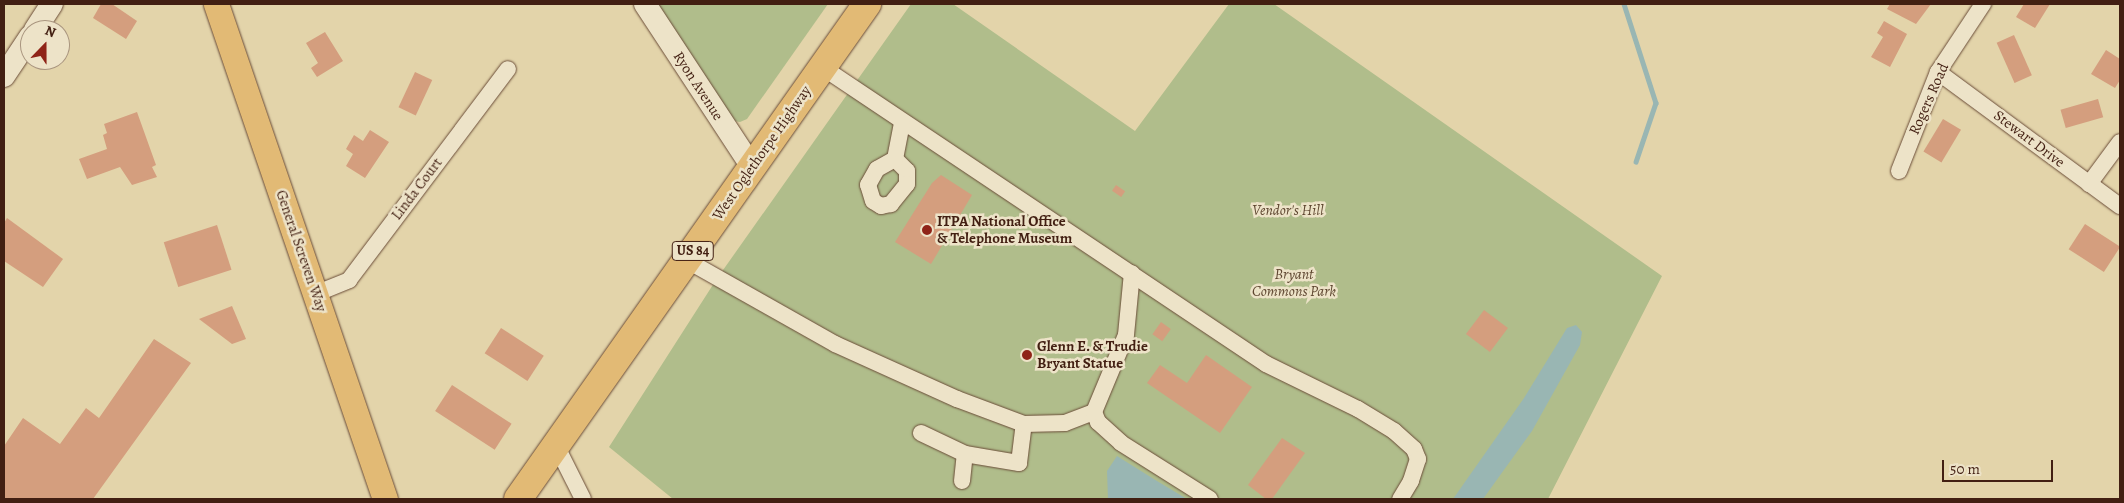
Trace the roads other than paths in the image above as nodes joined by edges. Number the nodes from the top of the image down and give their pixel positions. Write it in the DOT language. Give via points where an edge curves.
graph roads {
  1 [pos="52,4"];
  2 [pos="216,4"];
  3 [pos="645,4"];
  4 [pos="867,4"];
  5 [pos="1982,4"];
  6 [pos="41,20"];
  7 [pos="20,52"];
  8 [pos="822,67"];
  9 [pos="508,69"];
  10 [pos="1938,72"];
  11 [pos="4,76"];
  12 [pos="902,123"];
  13 [pos="2120,142"];
  14 [pos="895,159"];
  15 [pos="752,167"];
  16 [pos="1899,171"];
  17 [pos="2089,184"];
  18 [pos="2120,206"];
  19 [pos="686,260"];
  20 [pos="1132,273"];
  21 [pos="315,294"];
  22 [pos="1094,412"];
  23 [pos="1024,424"];
  24 [pos="921,433"];
  25 [pos="556,445"];
  26 [pos="965,454"];
  27 [pos="962,481"];
  28 [pos="385,499"];
  29 [pos="518,499"];
  30 [pos="583,499"];
  31 [pos="1210,499"];
  32 [pos="1400,499"];
  1 -- 6 [label="street"];
  2 -- 21 [label="main road, General Screven Way"];
  3 -- 15 [label="street, Ryon Avenue"];
  4 -- 8 [label="highway, West Oglethorpe Highway / US 84"];
  5 -- 10 [label="street, Rogers Road"];
  7 -- 11 [label="street"];
  8 -- 12 [label="street"];
  8 -- 15 [label="highway, West Oglethorpe Highway / US 84"];
  9 -- 21 [label="street, Linda Court" via="349,280"];
  10 -- 16 [label="street, Rogers Road"];
  10 -- 17 [label="street, Stewart Drive"];
  12 -- 14 [label="street"];
  12 -- 20 [label="street"];
  13 -- 17 [label="street"];
  15 -- 19 [label="highway, West Oglethorpe Highway / US 84"];
  17 -- 18 [label="street, Stewart Drive"];
  19 -- 23 [label="street" via="835,344 957,399"];
  19 -- 25 [label="highway, West Oglethorpe Highway / US 84"];
  20 -- 22 [label="street" via="1126,335"];
  20 -- 32 [label="street" via="1266,364 1358,409 1394,431 1414,449 1418,458 1411,481"];
  21 -- 28 [label="main road, General Screven Way"];
  22 -- 23 [label="street" via="1065,423"];
  22 -- 31 [label="street" via="1098,422 1121,443"];
  23 -- 26 [label="street" via="1019,463"];
  24 -- 26 [label="street"];
  25 -- 29 [label="highway, West Oglethorpe Highway / US 84"];
  25 -- 30 [label="street"];
  26 -- 27 [label="street"];
}
